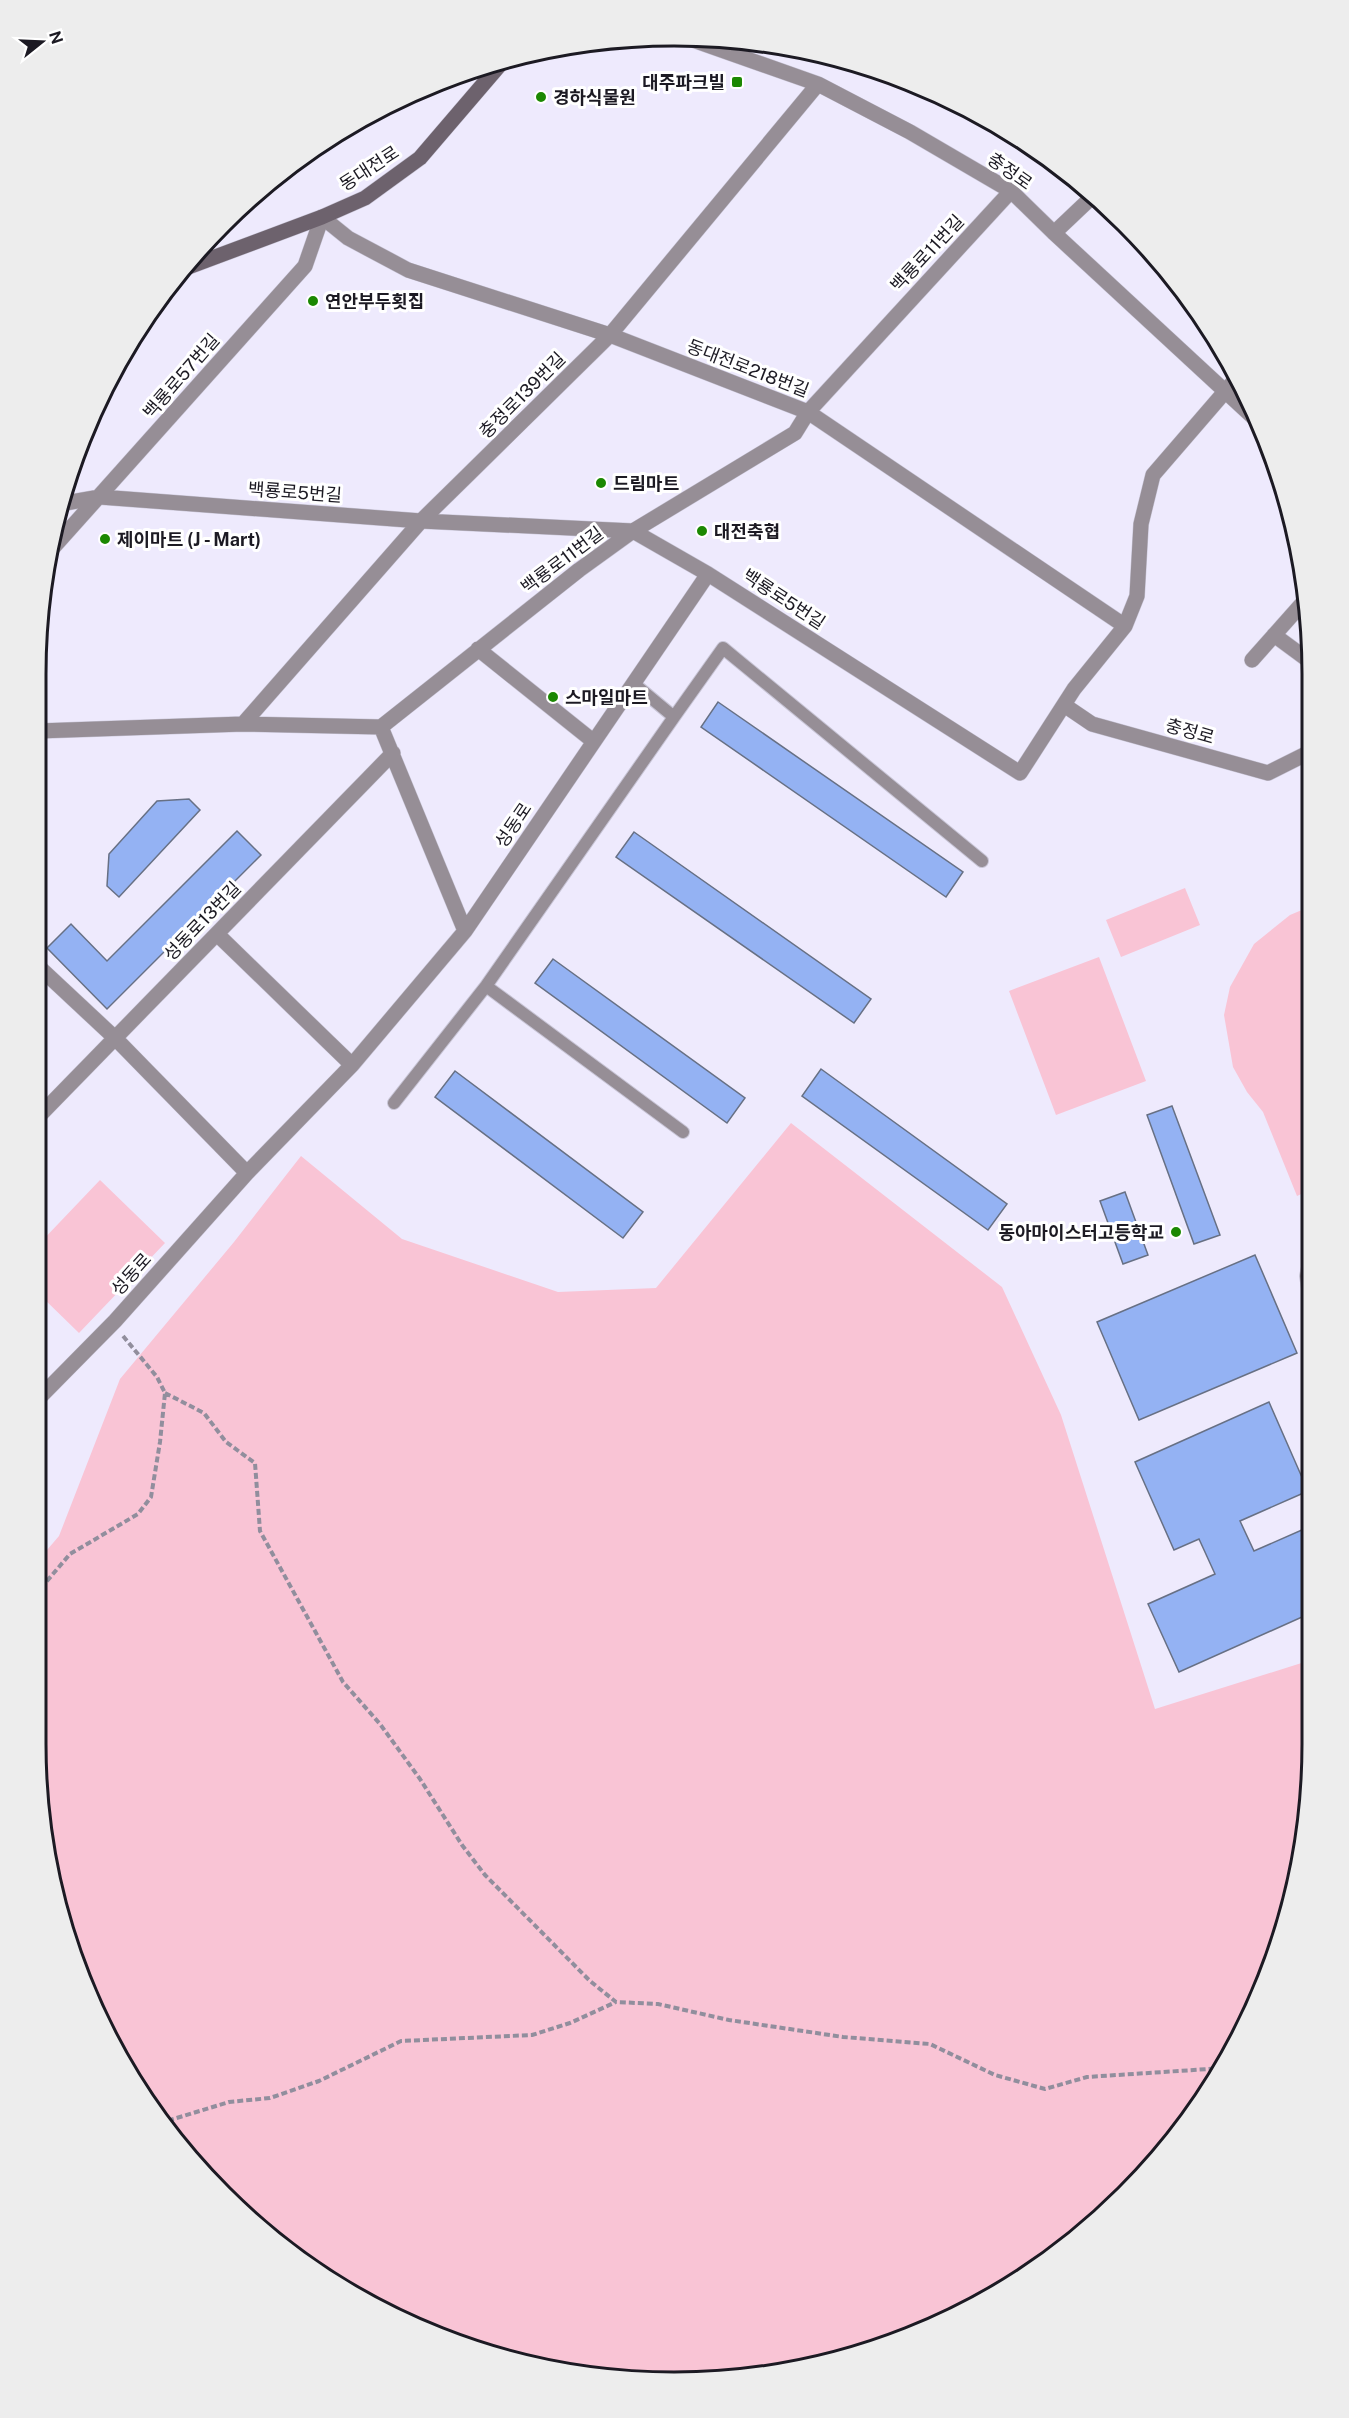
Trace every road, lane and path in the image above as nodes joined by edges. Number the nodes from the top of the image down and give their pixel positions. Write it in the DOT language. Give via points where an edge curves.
graph roads {
  1 [pos="716,48"];
  2 [pos="494,74"];
  3 [pos="487,76"];
  4 [pos="818,84"];
  5 [pos="485,85"];
  6 [pos="1011,191"];
  7 [pos="1088,201"];
  8 [pos="322,217"];
  9 [pos="1054,234"];
  10 [pos="200,263"];
  11 [pos="610,335"];
  12 [pos="1231,384"];
  13 [pos="1224,391"];
  14 [pos="1243,408"];
  15 [pos="808,412"];
  16 [pos="100,497"];
  17 [pos="71,502"];
  18 [pos="421,521"];
  19 [pos="633,531"];
  20 [pos="62,538"];
  21 [pos="708,574"];
  22 [pos="1298,608"];
  23 [pos="1125,626"];
  24 [pos="1274,635"];
  25 [pos="478,650"];
  26 [pos="1302,656"];
  27 [pos="1252,660"];
  28 [pos="633,683"];
  29 [pos="1064,705"];
  30 [pos="674,717"];
  31 [pos="243,724"];
  32 [pos="381,727"];
  33 [pos="46,731"];
  34 [pos="593,741"];
  35 [pos="393,753"];
  36 [pos="1303,756"];
  37 [pos="981,861"];
  38 [pos="465,931"];
  39 [pos="216,934"];
  40 [pos="46,974"];
  41 [pos="486,986"];
  42 [pos="115,1038"];
  43 [pos="352,1065"];
  44 [pos="394,1103"];
  45 [pos="46,1109"];
  46 [pos="683,1132"];
  47 [pos="247,1173"];
  48 [pos="113,1324"];
  49 [pos="46,1391"];
  50 [pos="165,1393"];
  51 [pos="46,1582"];
  52 [pos="616,2002"];
  53 [pos="1211,2069"];
  54 [pos="171,2120"];
  1 -- 4 [label="street, 충정로"];
  2 -- 5 [label="main road, 동대전로"];
  3 -- 5 [label="main road"];
  4 -- 6 [label="street, 충정로"];
  4 -- 11 [label="street, 충정로139번길"];
  5 -- 8 [label="main road, 동대전로" via="420,158 365,198"];
  6 -- 9 [label="street, 충정로"];
  6 -- 15 [label="street, 백룡로11번길"];
  7 -- 9 [label="street"];
  8 -- 10 [label="main road, 동대전로"];
  8 -- 11 [label="street, 동대전로218번길" via="348,238 408,270"];
  8 -- 16 [label="street, 백룡로57번길" via="304,266"];
  9 -- 13 [label="street, 충정로"];
  11 -- 15 [label="street, 동대전로218번길"];
  11 -- 18 [label="street, 충정로139번길"];
  12 -- 13 [label="street, 백룡로5번길"];
  13 -- 14 [label="street, 충정로"];
  13 -- 23 [label="street, 백룡로5번길" via="1153,475 1141,524 1137,596"];
  15 -- 19 [label="street, 백룡로11번길" via="795,433"];
  15 -- 23 [label="street, 동대전로218번길"];
  16 -- 17 [label="street, 백룡로5번길"];
  16 -- 18 [label="street, 백룡로5번길"];
  16 -- 20 [label="street, 백룡로57번길"];
  18 -- 19 [label="street, 백룡로5번길"];
  18 -- 31 [label="street, 충정로139번길"];
  19 -- 21 [label="street, 백룡로5번길"];
  19 -- 25 [label="street, 백룡로11번길"];
  21 -- 28 [label="street, 성동로"];
  21 -- 29 [label="street, 백룡로5번길" via="1020,773"];
  22 -- 24 [label="street"];
  23 -- 29 [label="street, 백룡로5번길"];
  24 -- 26 [label="street"];
  24 -- 27 [label="street"];
  25 -- 32 [label="street, 백룡로11번길"];
  25 -- 34 [label="street"];
  28 -- 30 [label="lane"];
  28 -- 34 [label="street, 성동로"];
  29 -- 36 [label="street, 충정로" via="1092,724 1268,773"];
  30 -- 37 [label="lane" via="723,648"];
  30 -- 41 [label="lane"];
  31 -- 32 [label="street"];
  31 -- 33 [label="street"];
  32 -- 35 [label="street"];
  34 -- 38 [label="street, 성동로"];
  35 -- 38 [label="street"];
  35 -- 39 [label="street, 성동로13번길"];
  38 -- 43 [label="street, 성동로"];
  39 -- 42 [label="street, 성동로13번길"];
  39 -- 43 [label="street"];
  40 -- 42 [label="street"];
  41 -- 44 [label="lane"];
  41 -- 46 [label="lane"];
  42 -- 45 [label="street, 성동로13번길"];
  42 -- 47 [label="street"];
  43 -- 47 [label="street, 성동로"];
  47 -- 48 [label="street, 성동로"];
  48 -- 49 [label="street, 성동로"];
  48 -- 50 [label="path" via="157,1377"];
  50 -- 51 [label="path" via="151,1497 138,1514 70,1554"];
  50 -- 52 [label="path" via="204,1413 226,1443 255,1463 260,1531 343,1682 387,1733 485,1875 590,1981"];
  52 -- 53 [label="path" via="658,2004 729,2020 843,2037 930,2044 995,2075 1045,2089 1087,2077"];
  52 -- 54 [label="path" via="532,2035 401,2041 320,2081 270,2098 229,2102"];
}
